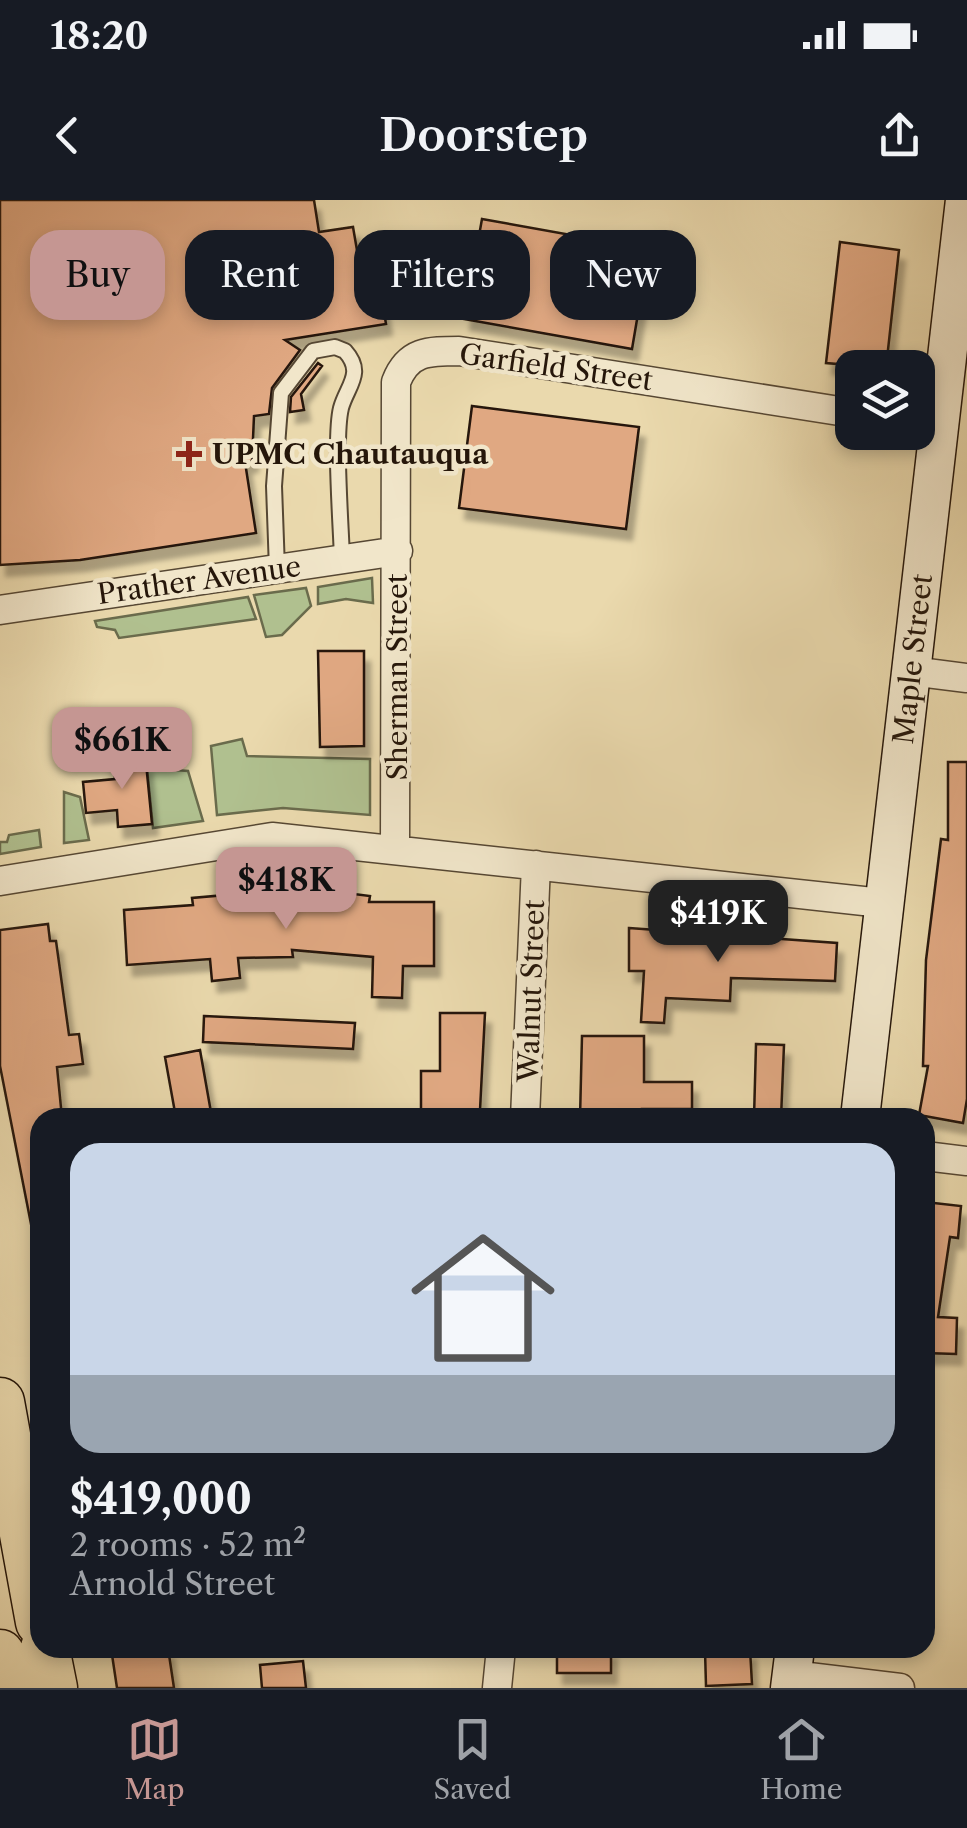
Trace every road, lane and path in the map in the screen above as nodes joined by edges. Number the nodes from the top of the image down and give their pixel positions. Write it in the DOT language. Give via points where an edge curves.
graph roads {
  1 [pos="965,200"];
  2 [pos="958,329"];
  3 [pos="935,403"];
  4 [pos="835,410"];
  5 [pos="926,450"];
  6 [pos="398,506"];
  7 [pos="398,551"];
  8 [pos="342,559"];
  9 [pos="277,569"];
  10 [pos="0,610"];
  11 [pos="911,671"];
  12 [pos="967,678"];
  13 [pos="395,848"];
  14 [pos="536,865"];
  15 [pos="0,881"];
  16 [pos="870,902"];
  17 [pos="526,1108"];
  18 [pos="860,1108"];
  19 [pos="935,1157"];
  20 [pos="967,1162"];
  21 [pos="0,1402"];
  22 [pos="30,1567"];
  23 [pos="0,1654"];
  24 [pos="47,1658"];
  25 [pos="500,1658"];
  26 [pos="792,1670"];
  27 [pos="6,1688"];
  28 [pos="53,1688"];
  29 [pos="497,1688"];
  30 [pos="900,1688"];
  1 -- 2 [label="street, Maple Street"];
  2 -- 3 [label="street, Maple Street"];
  4 -- 6 [label="street, Garfield Street" via="458,351 422,352 406,361 396,382"];
  5 -- 11 [label="street, Maple Street"];
  6 -- 7 [label="street, Sherman Street"];
  7 -- 8 [label="street, Prather Avenue"];
  7 -- 13 [label="street, Sherman Street"];
  8 -- 9 [label="street, Prather Avenue"];
  8 -- 9 [label="lane" via="340,411 355,381 345,351 326,347 313,351 282,393 274,486"];
  9 -- 10 [label="street, Prather Avenue"];
  11 -- 12 [label="street"];
  11 -- 16 [label="street, Maple Street"];
  13 -- 14 [label="street"];
  13 -- 15 [label="street" via="272,837"];
  14 -- 16 [label="street"];
  14 -- 17 [label="street, Walnut Street"];
  16 -- 18 [label="street, Maple Street"];
  19 -- 20 [label="street"];
  21 -- 22 [label="highway"];
  23 -- 27 [label="highway"];
  24 -- 28 [label="highway"];
  25 -- 29 [label="street"];
  26 -- 30 [label="street"];
}
